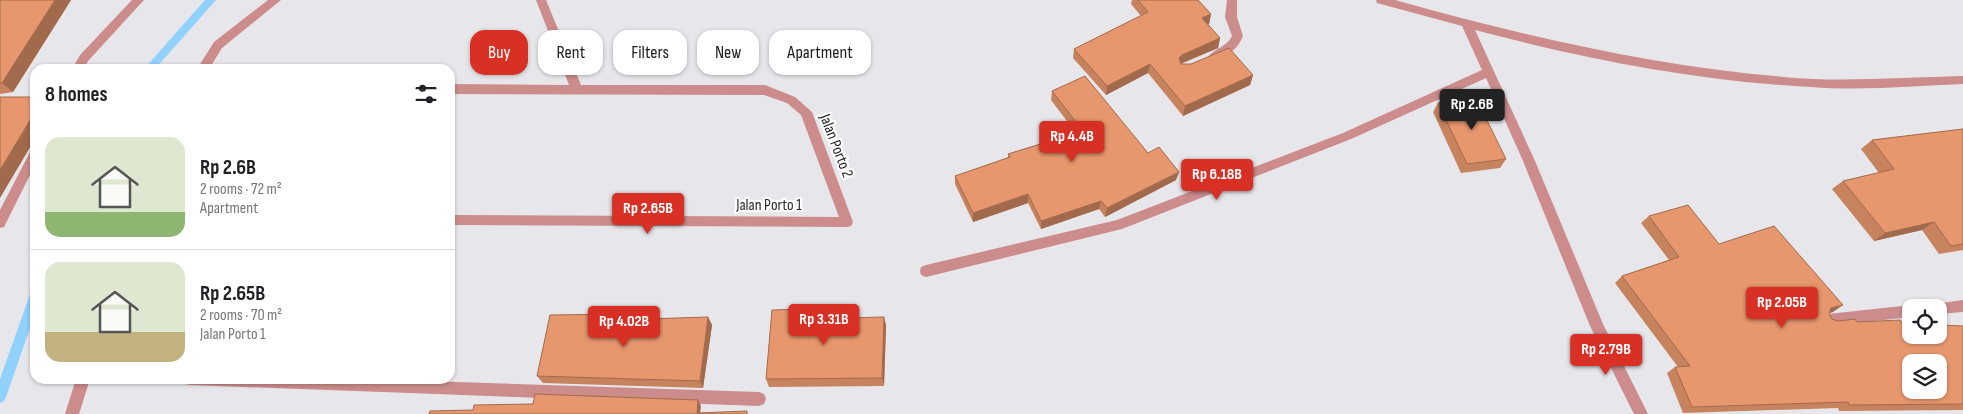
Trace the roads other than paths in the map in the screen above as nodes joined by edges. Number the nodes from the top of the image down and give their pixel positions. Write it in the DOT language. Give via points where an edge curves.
graph roads {
  1 [pos="140,0"];
  2 [pos="276,0"];
  3 [pos="541,0"];
  4 [pos="1232,0"];
  5 [pos="1381,0"];
  6 [pos="1467,25"];
  7 [pos="1208,59"];
  8 [pos="81,64"];
  9 [pos="206,64"];
  10 [pos="1489,72"];
  11 [pos="1963,80"];
  12 [pos="455,89"];
  13 [pos="576,90"];
  14 [pos="30,163"];
  15 [pos="455,220"];
  16 [pos="847,222"];
  17 [pos="0,223"];
  18 [pos="926,271"];
  19 [pos="1963,306"];
  20 [pos="1947,307"];
  21 [pos="1902,312"];
  22 [pos="1828,320"];
  23 [pos="81,384"];
  24 [pos="332,384"];
  25 [pos="758,399"];
  26 [pos="72,414"];
  27 [pos="1641,414"];
  1 -- 8 [label="street"];
  2 -- 9 [label="street" via="218,46"];
  3 -- 13 [label="street"];
  4 -- 7 [label="street" via="1236,43 1231,49"];
  5 -- 6 [label="street"];
  6 -- 10 [label="street"];
  6 -- 11 [label="street" via="1681,71 1813,83"];
  10 -- 18 [label="street" via="1347,136 1118,226"];
  10 -- 27 [label="street" via="1597,326"];
  12 -- 13 [label="street, Jalan Porto 2"];
  13 -- 16 [label="street, Jalan Porto 2" via="765,90 791,100 806,112"];
  14 -- 17 [label="street"];
  15 -- 16 [label="street, Jalan Porto 1"];
  19 -- 20 [label="street"];
  21 -- 22 [label="street"];
  23 -- 26 [label="street"];
  24 -- 25 [label="street"];
}
